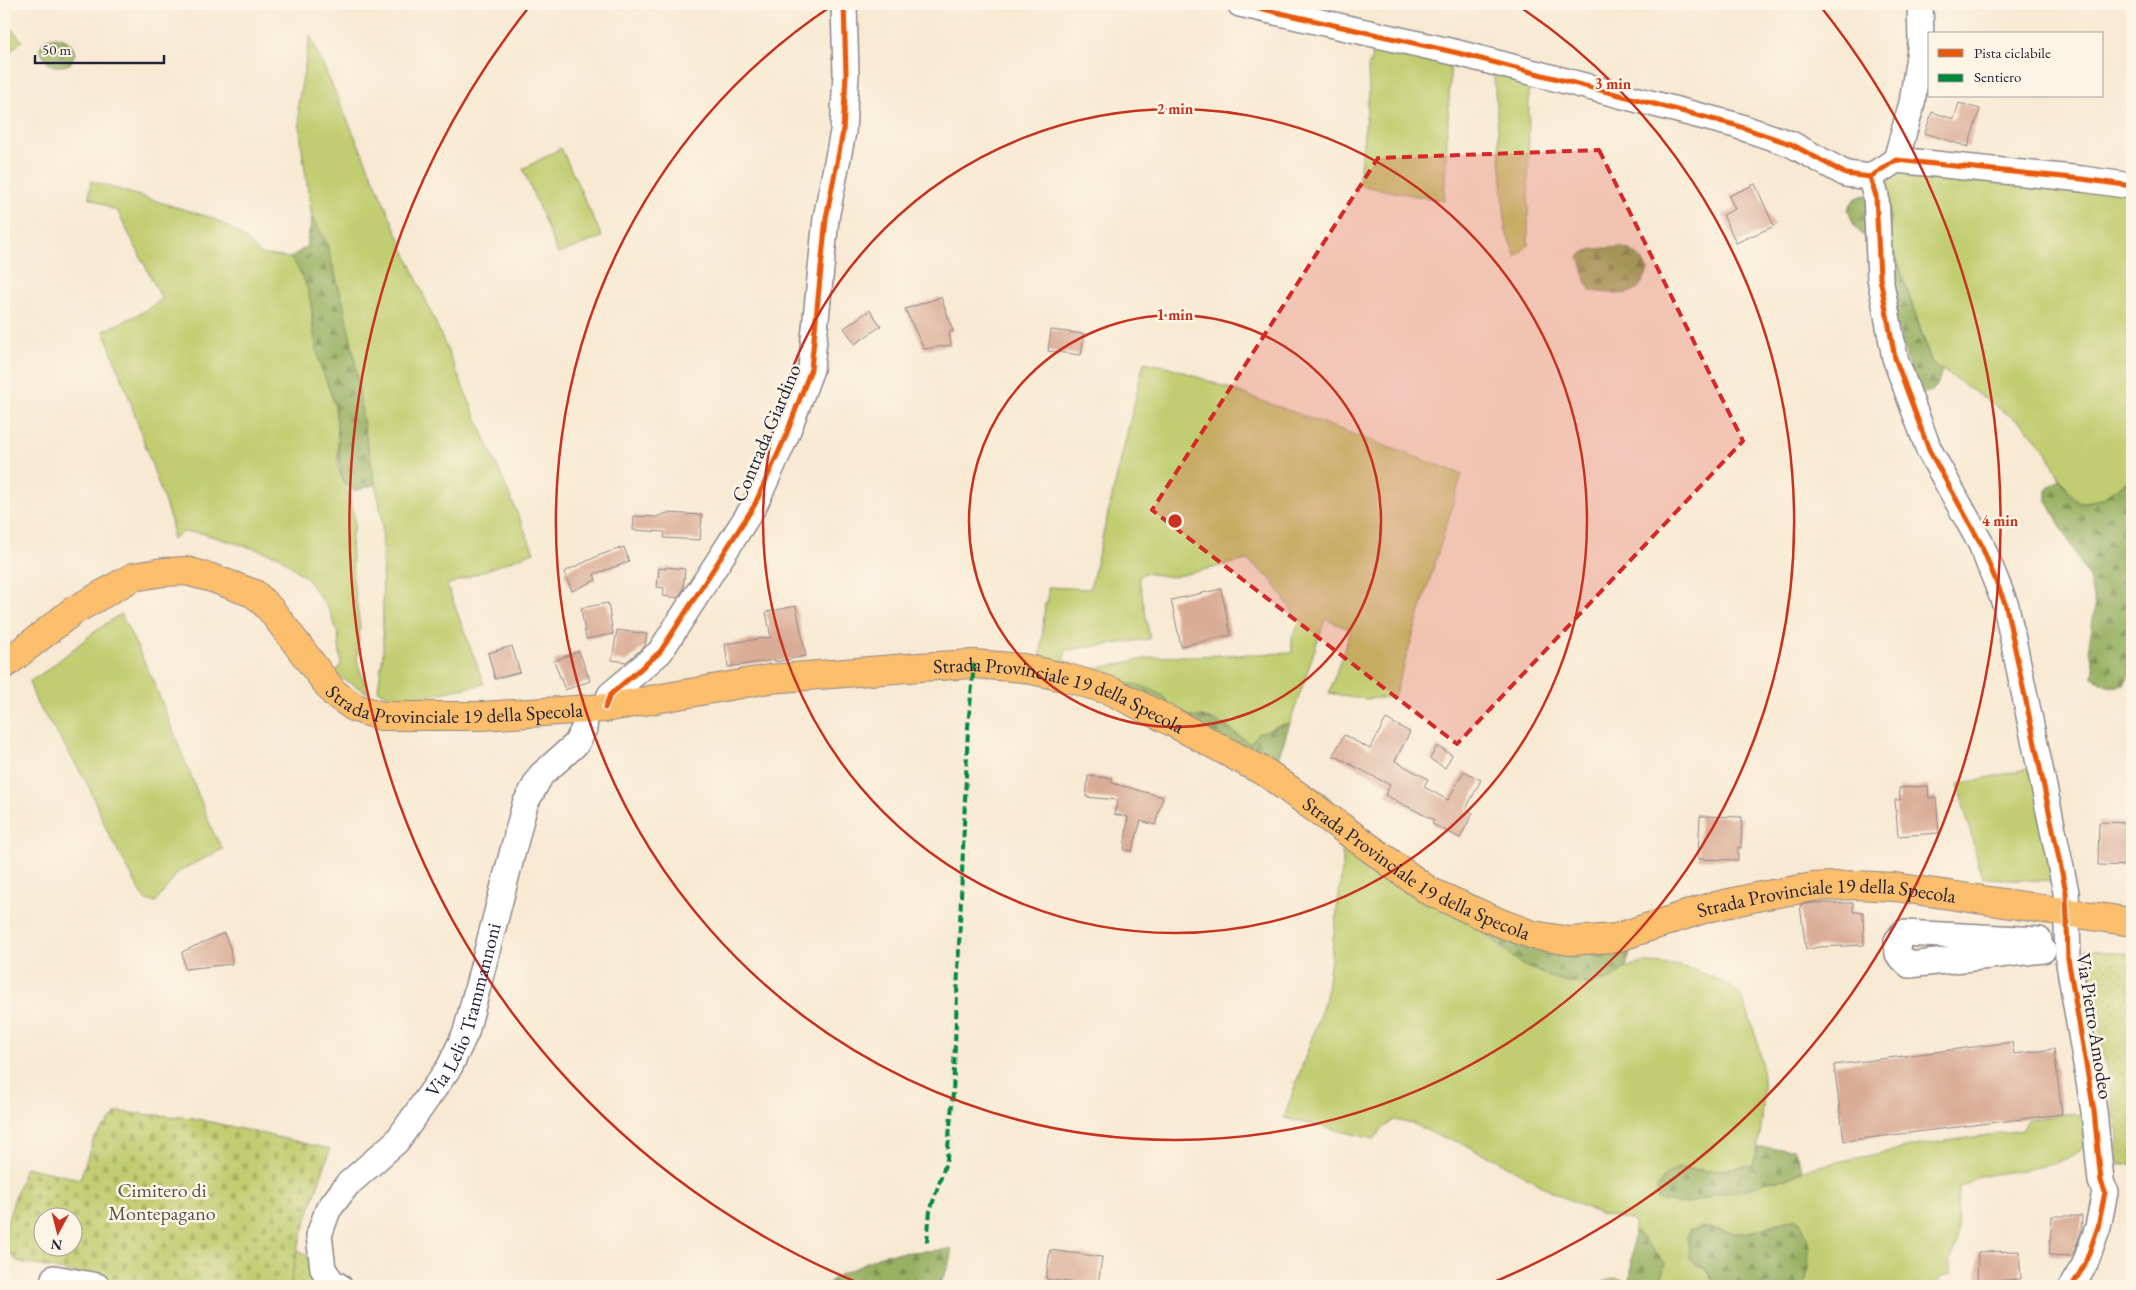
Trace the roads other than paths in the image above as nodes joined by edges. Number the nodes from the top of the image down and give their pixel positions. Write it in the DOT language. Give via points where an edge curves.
graph roads {
  1 [pos="844,4"];
  2 [pos="1240,4"];
  3 [pos="1920,4"];
  4 [pos="1896,160"];
  5 [pos="1870,177"];
  6 [pos="2132,186"];
  7 [pos="4,665"];
  8 [pos="596,709"];
  9 [pos="2066,914"];
  10 [pos="2132,922"];
  11 [pos="319,1234"];
  12 [pos="54,1278"];
  13 [pos="97,1286"];
  14 [pos="314,1286"];
  15 [pos="339,1286"];
  16 [pos="2072,1286"];
  1 -- 8 [label="street, Contrada Giardino" via="846,74 843,132 826,218 811,369 785,438 754,506 660,652"];
  2 -- 5 [label="street" via="1458,53 1734,125 1791,144 1846,174"];
  3 -- 4 [label="street" via="1921,42 1912,103"];
  4 -- 5 [label="street"];
  4 -- 6 [label="street"];
  5 -- 9 [label="street, Via Pietro Amodeo" via="1876,196 1880,278 1895,358 1929,450 1981,544 2006,606 2066,892"];
  7 -- 8 [label="main road, Strada Provinciale 19 della Specola" via="73,611 133,577 186,571 255,594 271,610 334,693 355,708 382,716 482,716"];
  8 -- 9 [label="main road, Strada Provinciale 19 della Specola" via="769,679 920,666 974,664 1023,668 1111,691 1180,727 1268,774 1429,891 1533,935 1570,941 1616,938 1707,908 1760,896 1855,885 1957,895"];
  8 -- 11 [label="street, Via Lelio Trammannoni" via="576,744 541,775 525,804 466,1032 450,1066 397,1141 347,1186 328,1210"];
  9 -- 10 [label="main road, Strada Provinciale 19 della Specola"];
  9 -- 16 [label="street, Via Pietro Amodeo" via="2068,958 2105,1192 2085,1264"];
  11 -- 14 [label="street"];
  11 -- 15 [label="street, Via Lelio Trammannoni" via="323,1269"];
  12 -- 13 [label="street"];
}
